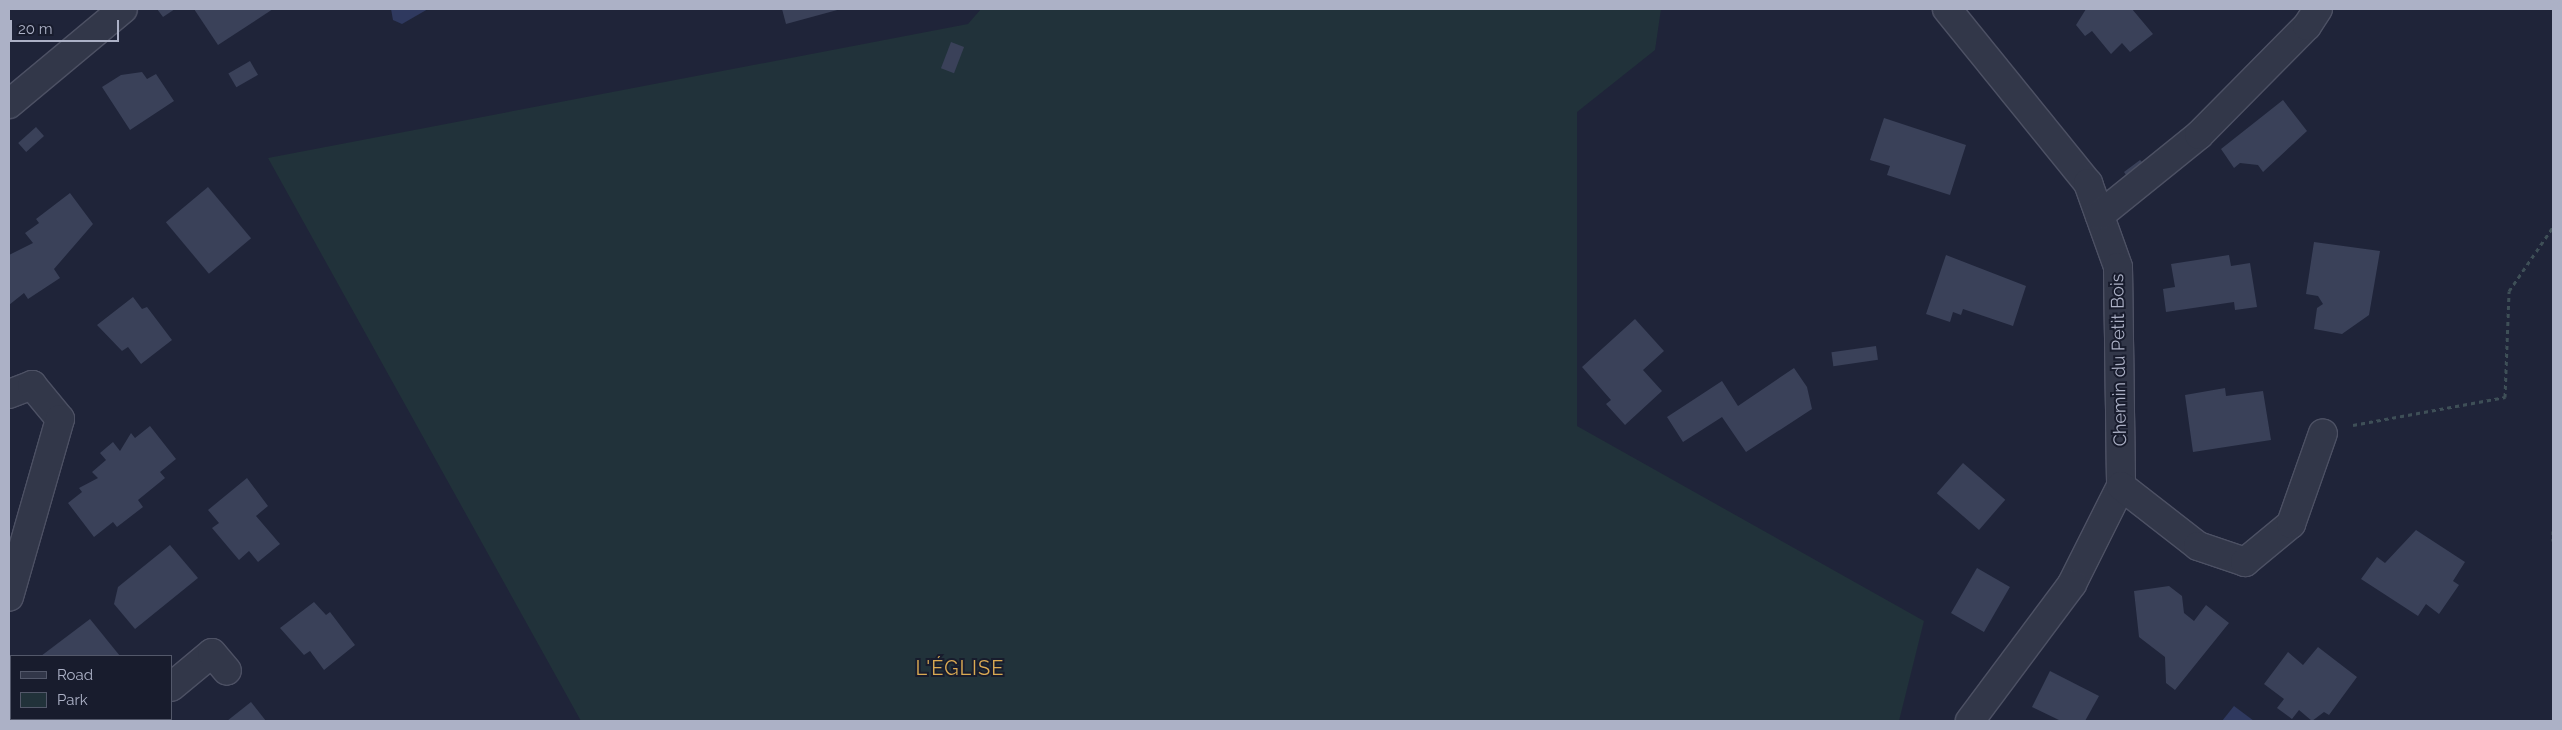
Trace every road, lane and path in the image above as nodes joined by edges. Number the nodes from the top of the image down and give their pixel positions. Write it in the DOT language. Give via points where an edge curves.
graph roads {
  1 [pos="123,9"];
  2 [pos="1947,9"];
  3 [pos="2318,9"];
  4 [pos="9,104"];
  5 [pos="2100,215"];
  6 [pos="2553,227"];
  7 [pos="9,394"];
  8 [pos="2323,433"];
  9 [pos="2120,486"];
  10 [pos="2553,530"];
  11 [pos="2553,541"];
  12 [pos="9,596"];
  13 [pos="227,671"];
  14 [pos="172,686"];
  15 [pos="1970,721"];
  1 -- 4 [label="street"];
  2 -- 5 [label="street, Chemin du Petit Bois" via="2088,183"];
  3 -- 5 [label="street" via="2307,26 2199,135"];
  5 -- 9 [label="street, Chemin du Petit Bois" via="2118,267"];
  6 -- 8 [label="path" via="2508,291 2505,397 2399,414"];
  7 -- 12 [label="street" via="32,385 60,419"];
  8 -- 9 [label="street" via="2291,524 2245,562 2198,546"];
  9 -- 15 [label="street, Chemin du Petit Bois" via="2072,584"];
  10 -- 11 [label="path"];
  13 -- 14 [label="street" via="212,653"];
}
